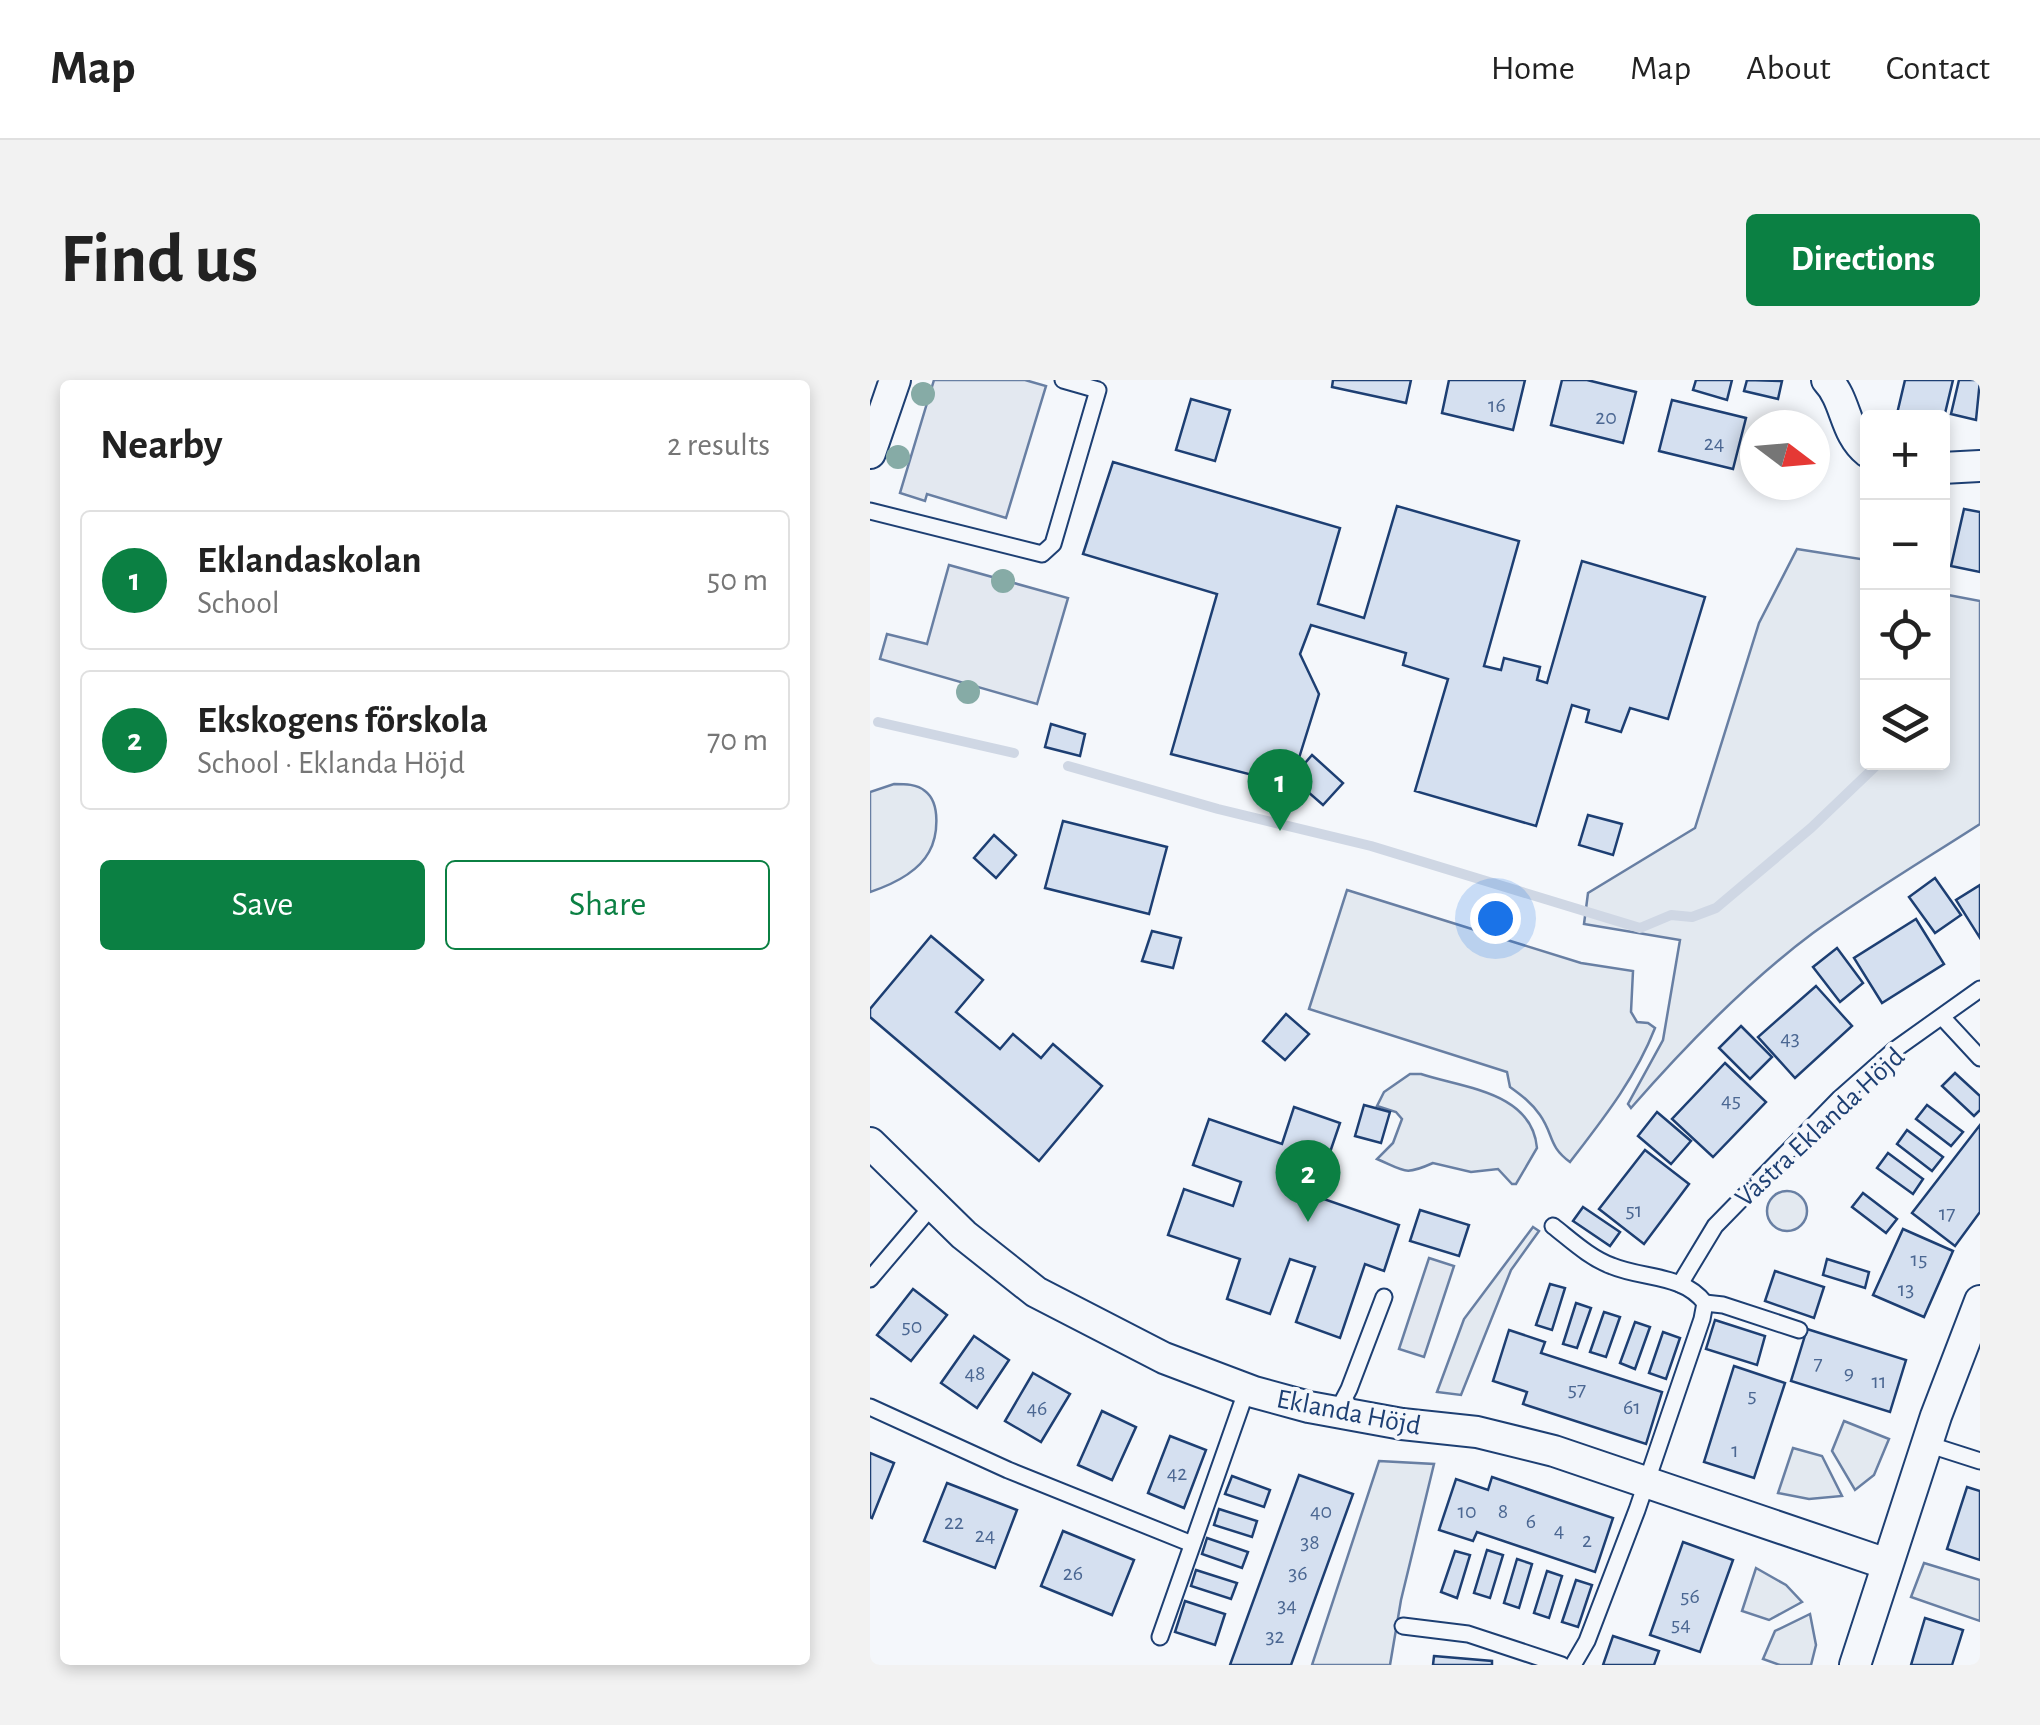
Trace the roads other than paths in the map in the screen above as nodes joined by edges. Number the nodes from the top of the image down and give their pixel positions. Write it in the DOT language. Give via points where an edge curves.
graph roads {
  1 [pos="895,380"];
  2 [pos="1064,380"];
  3 [pos="1826,380"];
  4 [pos="1860,443"];
  5 [pos="870,453"];
  6 [pos="1980,466"];
  7 [pos="1950,468"];
  8 [pos="870,511"];
  9 [pos="1980,990"];
  10 [pos="1942,1017"];
  11 [pos="1980,1058"];
  12 [pos="870,1143"];
  13 [pos="932,1206"];
  14 [pos="1553,1226"];
  15 [pos="870,1279"];
  16 [pos="1680,1284"];
  17 [pos="1384,1297"];
  18 [pos="1980,1301"];
  19 [pos="1704,1303"];
  20 [pos="1799,1330"];
  21 [pos="1247,1389"];
  22 [pos="870,1407"];
  23 [pos="1336,1414"];
  24 [pos="1927,1444"];
  25 [pos="1980,1460"];
  26 [pos="1645,1482"];
  27 [pos="1192,1544"];
  28 [pos="1887,1564"];
  29 [pos="1403,1626"];
  30 [pos="1160,1638"];
  31 [pos="1562,1665"];
  32 [pos="1573,1665"];
  33 [pos="1855,1665"];
  1 -- 5 [label="street"];
  2 -- 8 [label="lane" via="1098,390 1052,544 1042,554"];
  3 -- 4 [label="street"];
  6 -- 7 [label="street"];
  9 -- 10 [label="lane, Västra Eklanda Höjd"];
  10 -- 11 [label="lane"];
  10 -- 16 [label="lane, Västra Eklanda Höjd" via="1840,1098 1756,1181 1715,1226"];
  12 -- 13 [label="street, Eklanda Höjd"];
  13 -- 15 [label="lane"];
  13 -- 21 [label="street, Eklanda Höjd" via="1036,1292 1164,1358"];
  14 -- 16 [label="lane" via="1612,1266"];
  16 -- 19 [label="lane"];
  17 -- 23 [label="lane"];
  18 -- 24 [label="street"];
  19 -- 20 [label="lane"];
  19 -- 26 [label="lane"];
  21 -- 23 [label="street, Eklanda Höjd"];
  21 -- 27 [label="lane"];
  22 -- 27 [label="lane"];
  23 -- 26 [label="street, Eklanda Höjd" via="1512,1439"];
  24 -- 25 [label="lane"];
  24 -- 28 [label="street"];
  26 -- 28 [label="street, Eklanda Höjd"];
  26 -- 32 [label="lane"];
  27 -- 30 [label="lane"];
  28 -- 33 [label="street"];
  29 -- 31 [label="lane" via="1468,1634"];
}
